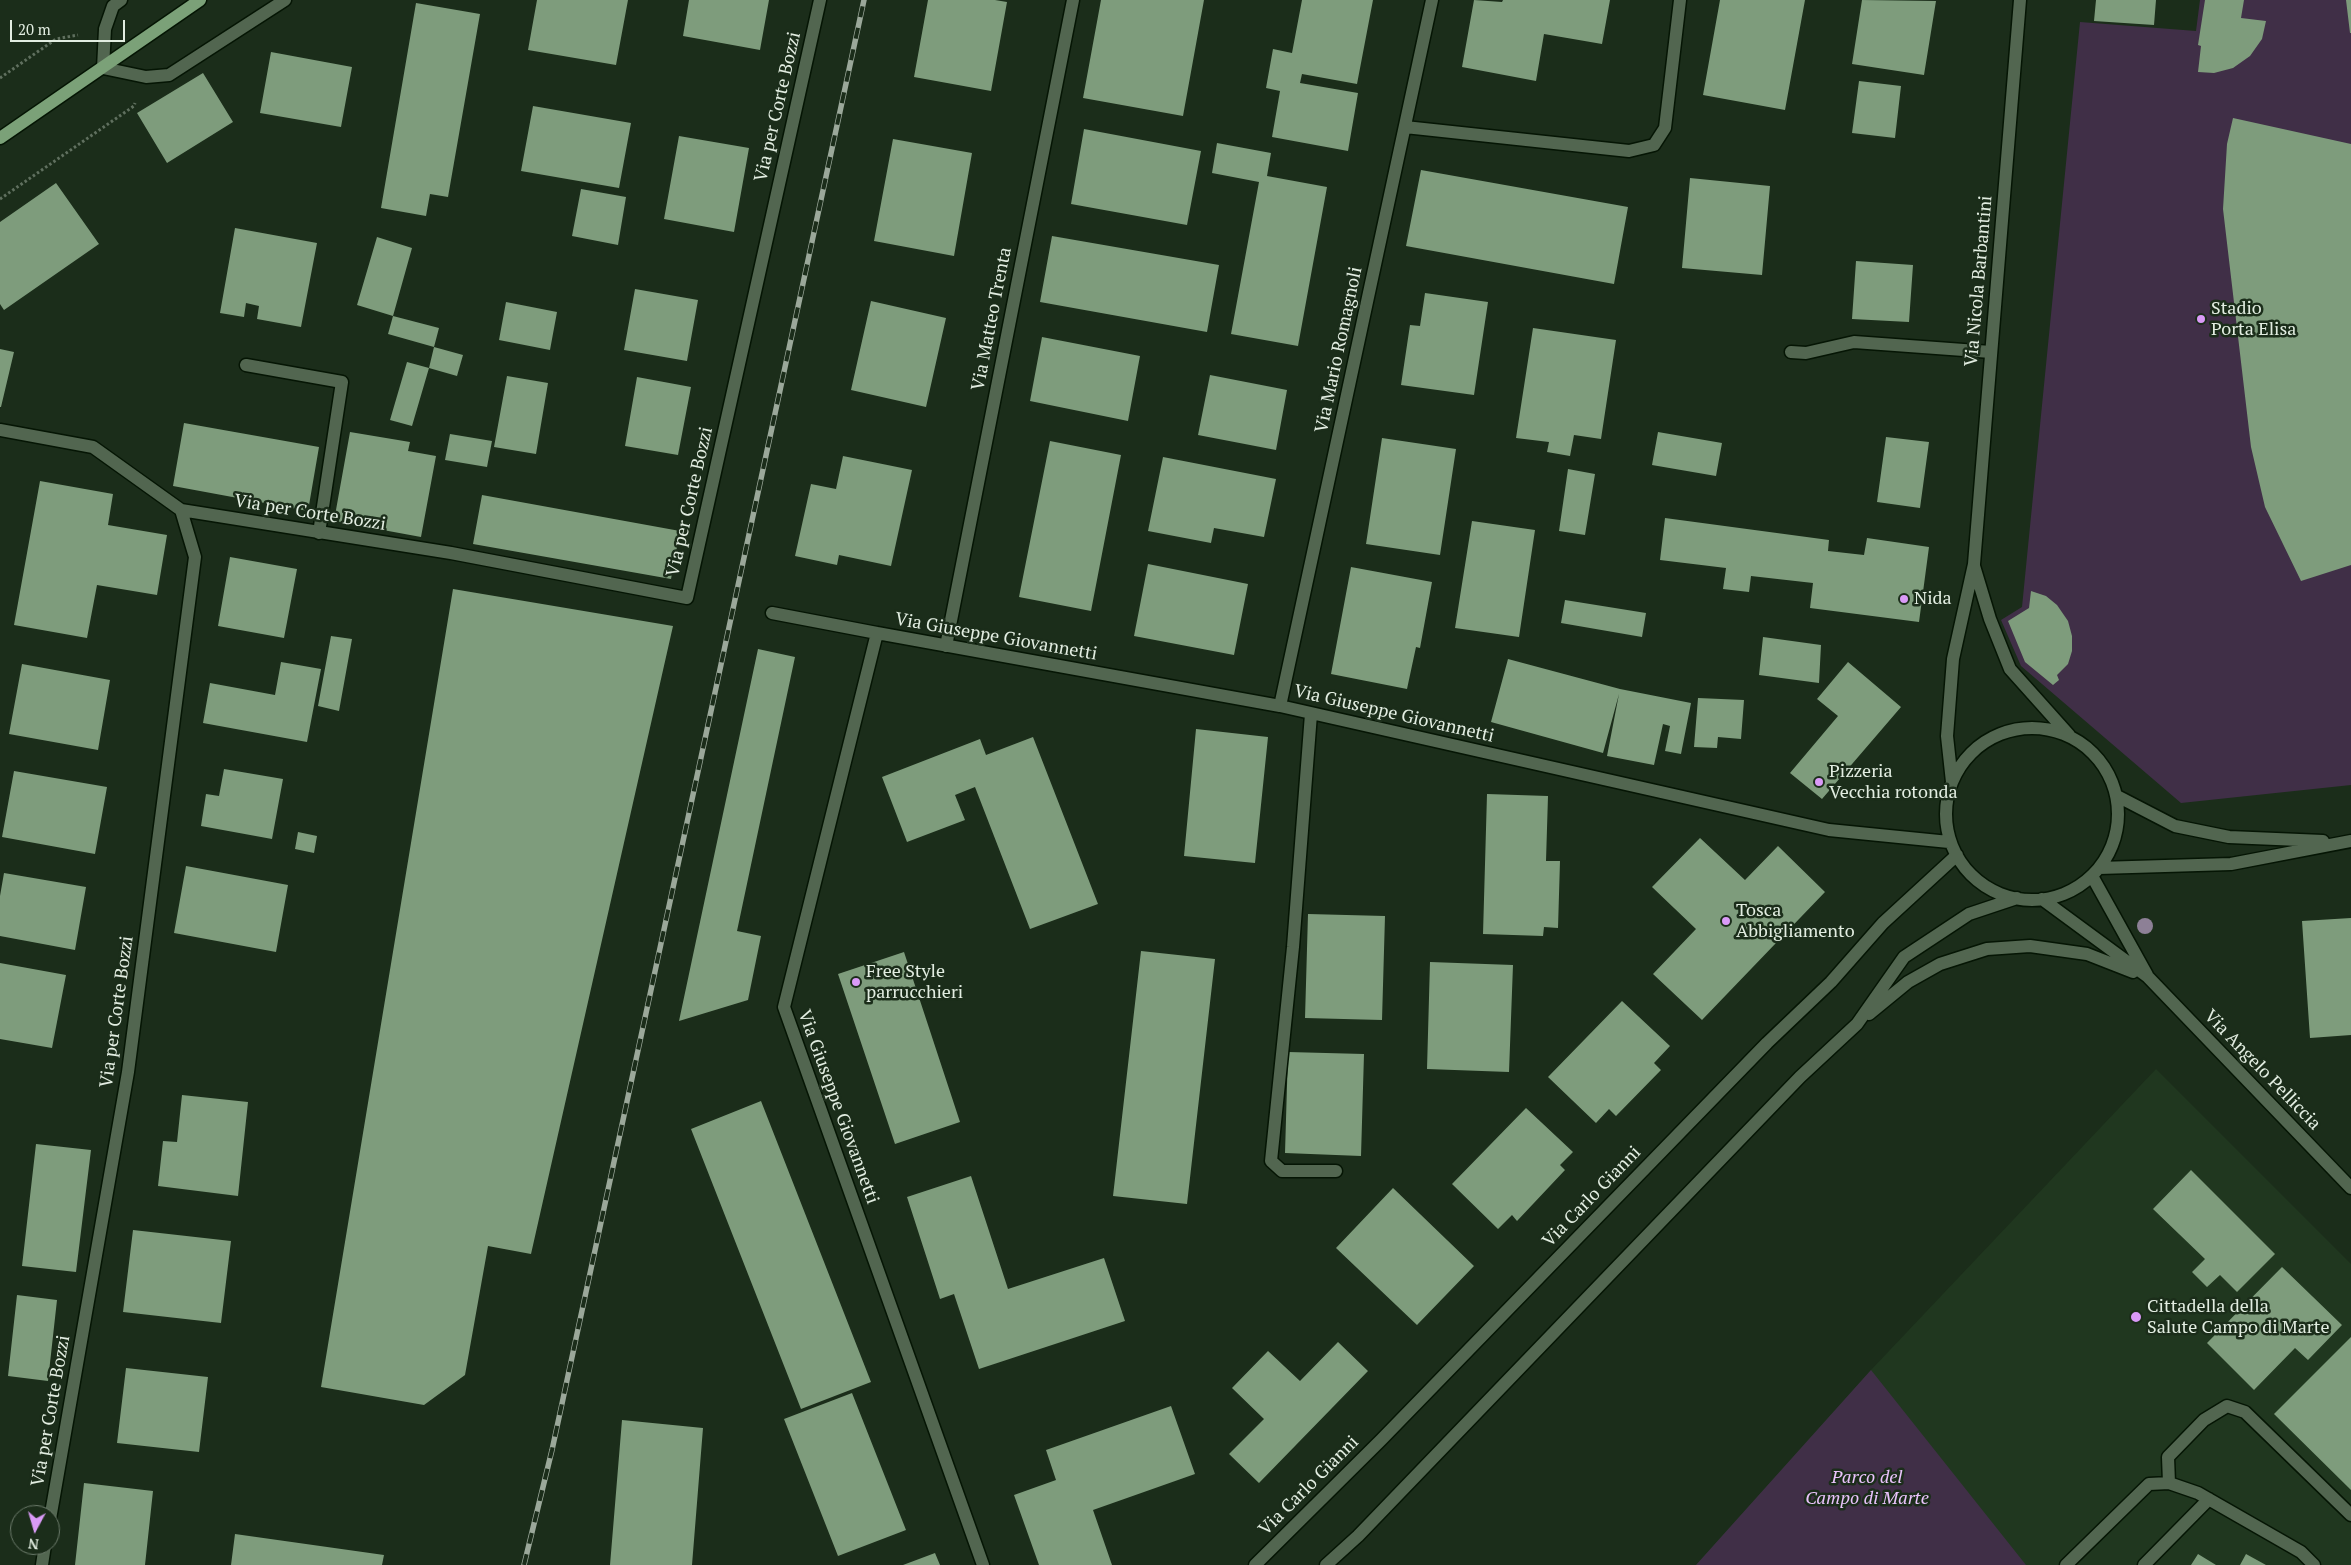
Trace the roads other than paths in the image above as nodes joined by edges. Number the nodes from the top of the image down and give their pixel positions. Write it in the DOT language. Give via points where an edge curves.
graph roads {
  1 [pos="121,0"];
  2 [pos="200,0"];
  3 [pos="285,0"];
  4 [pos="820,0"];
  5 [pos="1073,0"];
  6 [pos="1432,0"];
  7 [pos="1680,0"];
  8 [pos="2020,0"];
  9 [pos="103,68"];
  10 [pos="1404,127"];
  11 [pos="0,138"];
  12 [pos="1790,352"];
  13 [pos="1991,352"];
  14 [pos="246,365"];
  15 [pos="0,430"];
  16 [pos="181,510"];
  17 [pos="319,533"];
  18 [pos="1974,564"];
  19 [pos="772,613"];
  20 [pos="877,633"];
  21 [pos="946,646"];
  22 [pos="1280,706"];
  23 [pos="1311,714"];
  24 [pos="2068,735"];
  25 [pos="1952,782"];
  26 [pos="2117,796"];
  27 [pos="1949,842"];
  28 [pos="2347,842"];
  29 [pos="1957,856"];
  30 [pos="2096,872"];
  31 [pos="2017,898"];
  32 [pos="2042,899"];
  33 [pos="2148,977"];
  34 [pos="1857,1024"];
  35 [pos="1336,1171"];
  36 [pos="2351,1188"];
  37 [pos="2169,1483"];
  38 [pos="2209,1499"];
  39 [pos="52,1505"];
  40 [pos="2351,1515"];
  41 [pos="1358,1536"];
  42 [pos="983,1565"];
  43 [pos="1255,1565"];
  44 [pos="1326,1565"];
  45 [pos="1338,1565"];
  46 [pos="2066,1565"];
  47 [pos="2144,1565"];
  48 [pos="2314,1565"];
  1 -- 9 [label="street" via="113,6 105,29"];
  2 -- 9 [label="main road"];
  3 -- 9 [label="street" via="169,75 146,77"];
  4 -- 17 [label="street, Via per Corte Bozzi" via="687,598 451,553"];
  5 -- 21 [label="street, Via Matteo Trenta"];
  6 -- 10 [label="street, Via Mario Romagnoli"];
  7 -- 10 [label="street" via="1665,128 1654,145 1628,151"];
  8 -- 13 [label="street, Via Nicola Barbantini"];
  9 -- 11 [label="main road"];
  10 -- 22 [label="street, Via Mario Romagnoli"];
  12 -- 13 [label="street" via="1806,353 1854,342"];
  13 -- 18 [label="street, Via Nicola Barbantini"];
  14 -- 17 [label="street" via="342,382"];
  15 -- 16 [label="street, Via per Corte Bozzi" via="93,447"];
  16 -- 17 [label="street, Via per Corte Bozzi"];
  16 -- 39 [label="street, Via per Corte Bozzi" via="195,557 128,1072"];
  18 -- 24 [label="street, Via Nicola Barbantini" via="1990,619 2010,669"];
  18 -- 25 [label="street, Via Nicola Barbantini" via="1953,659 1947,736"];
  19 -- 20 [label="street, Via Giuseppe Giovannetti"];
  20 -- 21 [label="street, Via Giuseppe Giovannetti"];
  20 -- 42 [label="street, Via Giuseppe Giovannetti" via="784,1007"];
  21 -- 22 [label="street, Via Giuseppe Giovannetti"];
  22 -- 23 [label="street, Via Giuseppe Giovannetti"];
  23 -- 27 [label="street, Via Giuseppe Giovannetti" via="1829,830"];
  23 -- 35 [label="street" via="1293,947 1271,1161 1282,1171"];
  24 -- 25 [label="street" via="2041,728 2014,729 1988,740 1966,757"];
  24 -- 26 [label="street" via="2091,750 2108,772"];
  25 -- 27 [label="street" via="1946,816"];
  26 -- 28 [label="street" via="2174,826 2229,837"];
  26 -- 30 [label="street" via="2119,822 2112,847"];
  27 -- 29 [label="street"];
  28 -- 30 [label="street" via="2231,864"];
  29 -- 31 [label="street" via="1982,884"];
  29 -- 43 [label="street, Via Carlo Gianni" via="1883,923 1831,982 1760,1050"];
  30 -- 32 [label="street" via="2069,892"];
  30 -- 33 [label="street, Via Angelo Pelliccia"];
  31 -- 32 [label="street"];
  31 -- 34 [label="street" via="1969,914 1904,957"];
  32 -- 33 [label="street, Via Angelo Pelliccia"];
  33 -- 34 [label="street" via="2087,954 2030,946 1987,949 1940,964 1908,982"];
  33 -- 36 [label="street, Via Angelo Pelliccia"];
  34 -- 41 [label="street" via="1800,1077"];
  37 -- 38 [label="street"];
  37 -- 40 [label="street" via="2168,1456 2204,1420 2227,1406 2245,1412"];
  37 -- 46 [label="street" via="2149,1484"];
  38 -- 47 [label="street"];
  38 -- 48 [label="street" via="2301,1552"];
  41 -- 44 [label="street"];
  41 -- 45 [label="street"];
}
